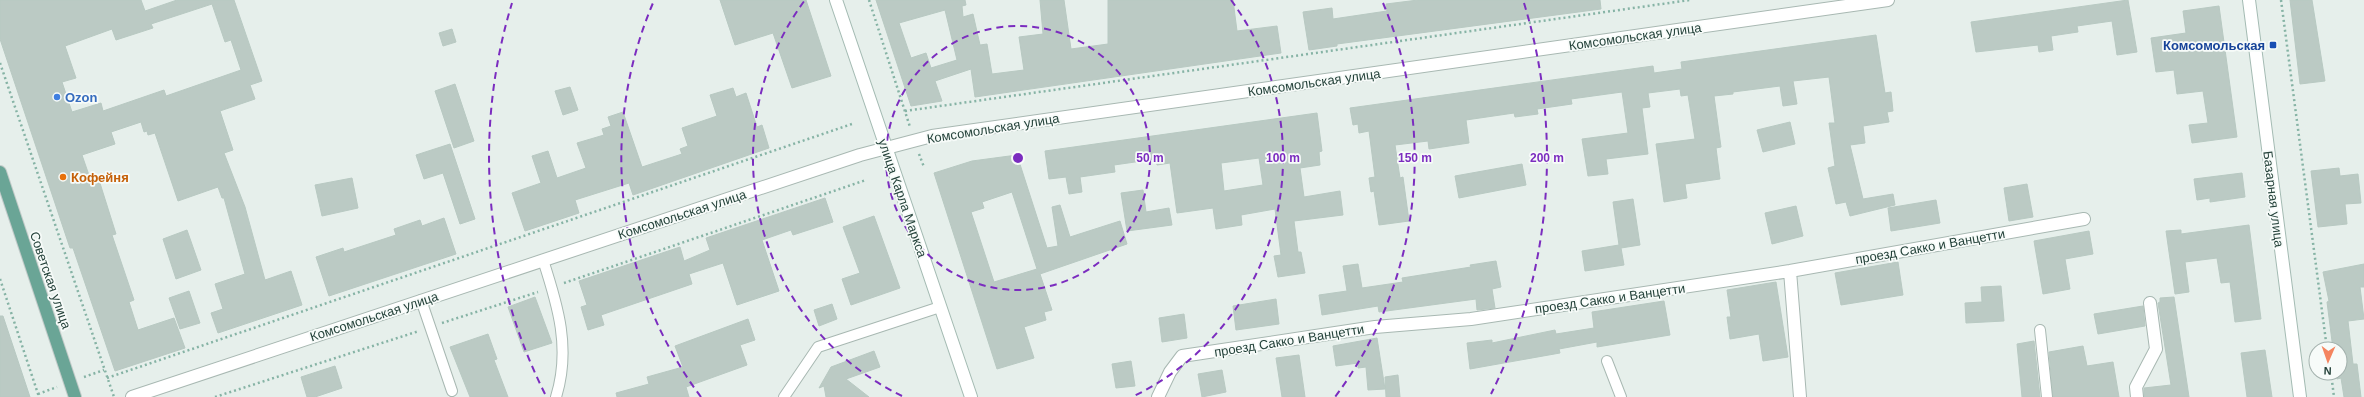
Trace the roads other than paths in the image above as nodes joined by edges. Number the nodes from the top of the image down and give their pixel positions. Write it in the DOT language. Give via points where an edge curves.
graph roads {
  1 [pos="836,0"];
  2 [pos="1888,0"];
  3 [pos="2249,0"];
  4 [pos="886,148"];
  5 [pos="0,172"];
  6 [pos="2084,219"];
  7 [pos="543,260"];
  8 [pos="1790,271"];
  9 [pos="421,300"];
  10 [pos="2150,303"];
  11 [pos="940,306"];
  12 [pos="2040,330"];
  13 [pos="1607,361"];
  14 [pos="452,391"];
  15 [pos="75,397"];
  16 [pos="132,397"];
  17 [pos="556,397"];
  18 [pos="784,397"];
  19 [pos="971,397"];
  20 [pos="1158,397"];
  21 [pos="1621,397"];
  22 [pos="1800,397"];
  23 [pos="2047,397"];
  24 [pos="2138,397"];
  25 [pos="2300,397"];
  1 -- 4 [label="street, улица Карла Маркса"];
  2 -- 4 [label="street, Комсомольская улица" via="932,136"];
  3 -- 25 [label="street, Базарная улица"];
  4 -- 7 [label="street, Комсомольская улица"];
  4 -- 11 [label="street, улица Карла Маркса"];
  5 -- 15 [label="main road, Советская улица"];
  6 -- 8 [label="street, проезд Сакко и Ванцетти"];
  7 -- 9 [label="street, Комсомольская улица"];
  7 -- 17 [label="lane" via="564,336 564,357"];
  8 -- 20 [label="street, проезд Сакко и Ванцетти" via="1471,319 1375,327 1182,356 1170,372"];
  8 -- 22 [label="street"];
  9 -- 14 [label="lane"];
  9 -- 16 [label="street, Комсомольская улица"];
  10 -- 24 [label="street" via="2156,349 2136,388"];
  11 -- 18 [label="lane" via="818,347"];
  11 -- 19 [label="street, улица Карла Маркса"];
  12 -- 23 [label="lane"];
  13 -- 21 [label="lane"];
}
